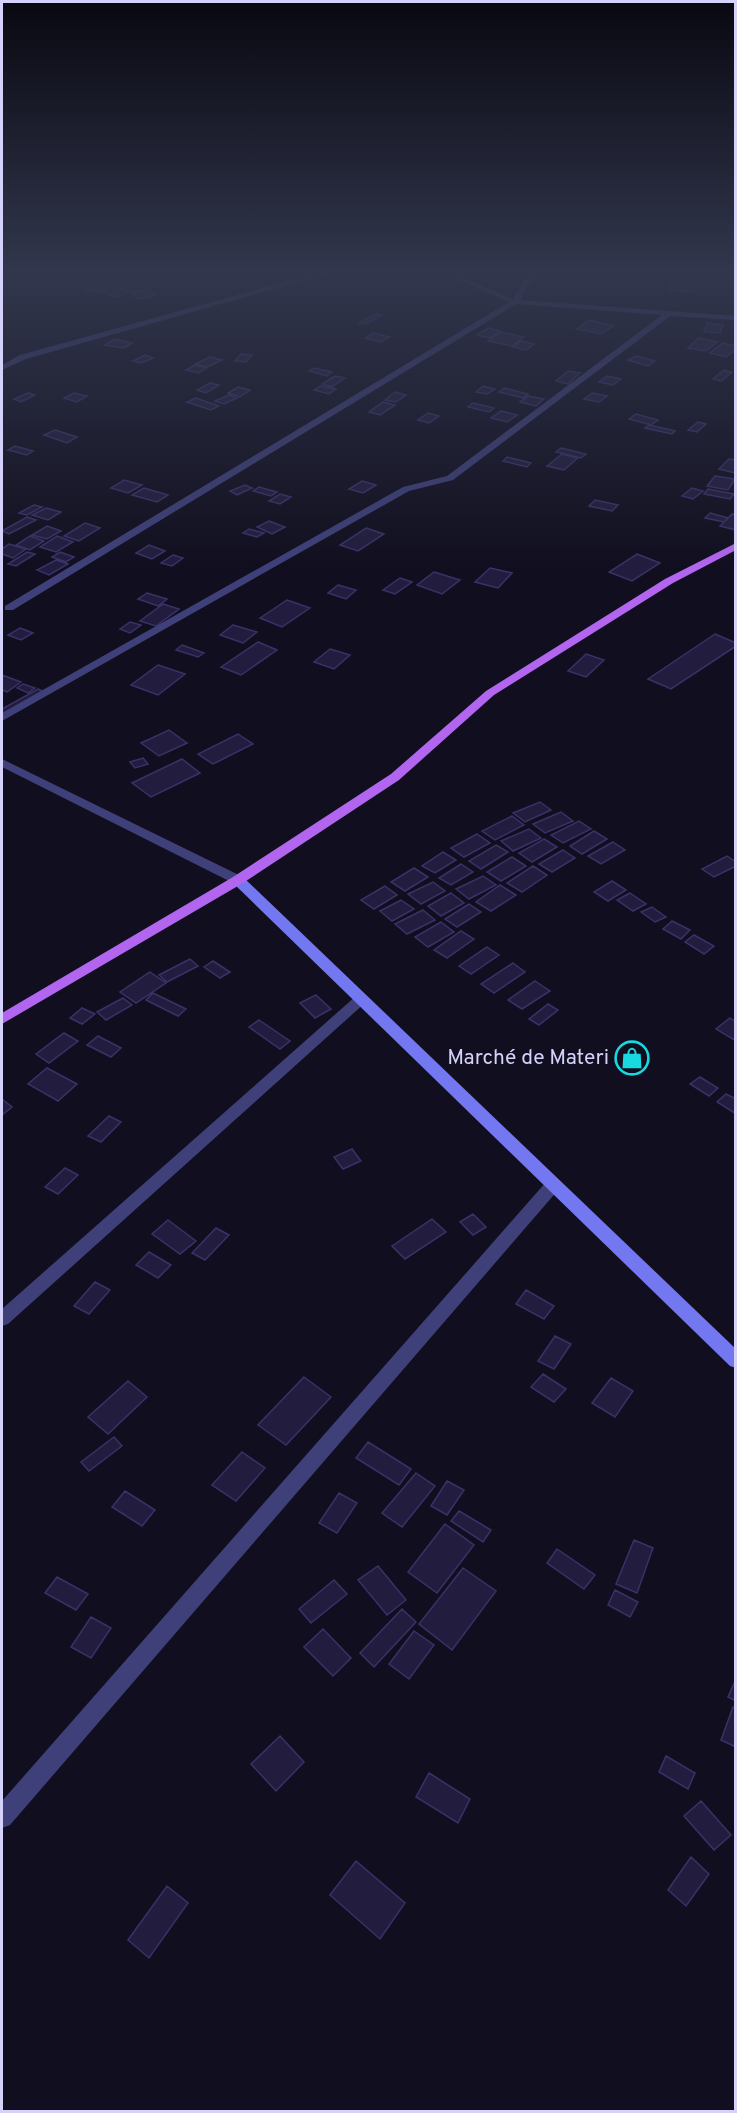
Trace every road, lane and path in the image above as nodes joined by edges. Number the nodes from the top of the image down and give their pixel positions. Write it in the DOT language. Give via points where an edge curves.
graph roads {
  1 [pos="405,369"];
  2 [pos="595,369"];
  3 [pos="735,546"];
  4 [pos="9,608"];
  5 [pos="2,718"];
  6 [pos="2,763"];
  7 [pos="238,880"];
  8 [pos="361,999"];
  9 [pos="2,1019"];
  10 [pos="553,1185"];
  11 [pos="2,1319"];
  12 [pos="735,1361"];
  13 [pos="2,1817"];
  1 -- 4 [label="street"];
  2 -- 5 [label="street" via="450,478 406,489"];
  3 -- 7 [label="main road" via="669,581 490,693 395,777"];
  6 -- 7 [label="street"];
  7 -- 8 [label="main road"];
  7 -- 9 [label="main road"];
  8 -- 10 [label="main road"];
  8 -- 11 [label="street"];
  10 -- 12 [label="main road"];
  10 -- 13 [label="street"];
}
